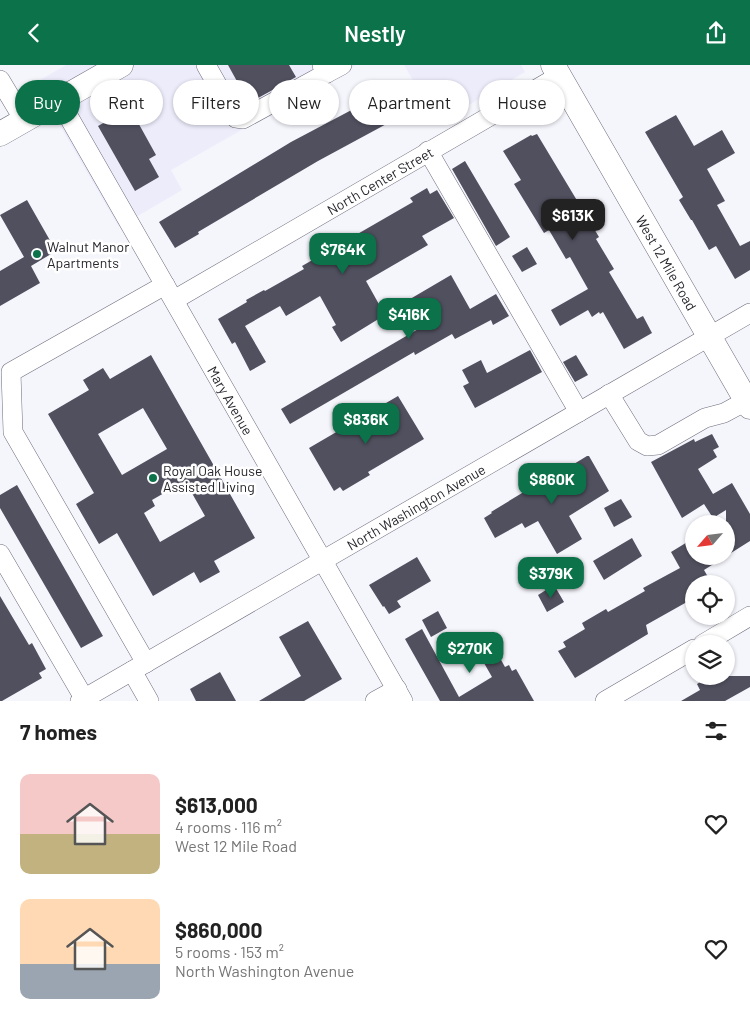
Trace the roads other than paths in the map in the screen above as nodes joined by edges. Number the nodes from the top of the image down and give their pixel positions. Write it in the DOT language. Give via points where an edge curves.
graph roads {
  1 [pos="206,65"];
  2 [pos="107,68"];
  3 [pos="330,68"];
  4 [pos="556,70"];
  5 [pos="0,80"];
  6 [pos="80,86"];
  7 [pos="15,105"];
  8 [pos="15,125"];
  9 [pos="73,125"];
  10 [pos="0,134"];
  11 [pos="428,151"];
  12 [pos="169,292"];
  13 [pos="750,313"];
  14 [pos="709,336"];
  15 [pos="609,394"];
  16 [pos="748,404"];
  17 [pos="579,411"];
  18 [pos="0,554"];
  19 [pos="322,561"];
  20 [pos="750,616"];
  21 [pos="718,635"];
  22 [pos="685,654"];
  23 [pos="139,667"];
  24 [pos="400,695"];
  25 [pos="82,700"];
  26 [pos="149,701"];
  27 [pos="375,701"];
  28 [pos="605,701"];
  1 -- 3 [label="street" via="236,118 243,119"];
  2 -- 6 [label="main road"];
  4 -- 11 [label="street, North Center Street"];
  4 -- 14 [label="main road, West 12 Mile Road"];
  5 -- 7 [label="street"];
  8 -- 10 [label="main road"];
  9 -- 12 [label="street, Mary Avenue"];
  11 -- 12 [label="street, North Center Street"];
  11 -- 17 [label="street"];
  12 -- 19 [label="street, Mary Avenue"];
  12 -- 23 [label="street, North Center Street" via="11,372 13,432"];
  13 -- 14 [label="street, North Washington Avenue"];
  14 -- 15 [label="street, North Washington Avenue"];
  14 -- 16 [label="main road, West 12 Mile Road"];
  15 -- 16 [label="street" via="630,431 647,446 658,445 705,418"];
  15 -- 17 [label="street, North Washington Avenue"];
  17 -- 19 [label="street, North Washington Avenue"];
  18 -- 25 [label="street"];
  19 -- 23 [label="street, North Washington Avenue"];
  19 -- 24 [label="street, Mary Avenue"];
  20 -- 21 [label="street"];
  22 -- 28 [label="street"];
  23 -- 25 [label="street, North Washington Avenue"];
  23 -- 26 [label="street"];
  24 -- 27 [label="street"];
}
